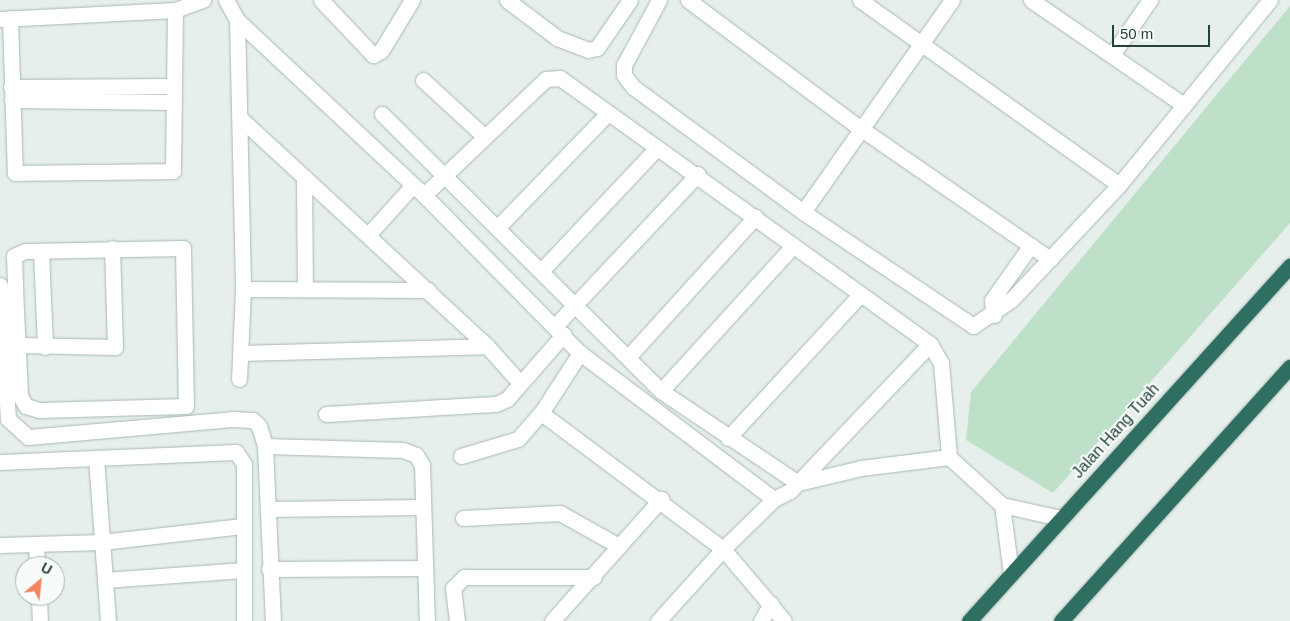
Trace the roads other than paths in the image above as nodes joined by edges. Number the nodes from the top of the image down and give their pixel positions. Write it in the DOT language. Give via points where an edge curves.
graph roads {
  1 [pos="203,0"];
  2 [pos="226,0"];
  3 [pos="321,0"];
  4 [pos="412,0"];
  5 [pos="507,0"];
  6 [pos="659,0"];
  7 [pos="688,0"];
  8 [pos="860,0"];
  9 [pos="952,0"];
  10 [pos="1031,0"];
  11 [pos="1150,0"];
  12 [pos="1270,0"];
  13 [pos="626,1"];
  14 [pos="338,6"];
  15 [pos="176,10"];
  16 [pos="5,18"];
  17 [pos="237,20"];
  18 [pos="645,21"];
  19 [pos="921,44"];
  20 [pos="1112,55"];
  21 [pos="424,80"];
  22 [pos="172,86"];
  23 [pos="12,94"];
  24 [pos="173,102"];
  25 [pos="1184,104"];
  26 [pos="608,113"];
  27 [pos="382,114"];
  28 [pos="240,118"];
  29 [pos="860,128"];
  30 [pos="484,136"];
  31 [pos="657,148"];
  32 [pos="698,174"];
  33 [pos="304,177"];
  34 [pos="443,177"];
  35 [pos="1119,185"];
  36 [pos="418,190"];
  37 [pos="803,212"];
  38 [pos="755,217"];
  39 [pos="498,228"];
  40 [pos="368,235"];
  41 [pos="1032,245"];
  42 [pos="792,247"];
  43 [pos="112,248"];
  44 [pos="41,251"];
  45 [pos="1050,259"];
  46 [pos="1290,266"];
  47 [pos="541,271"];
  48 [pos="0,285"];
  49 [pos="305,288"];
  50 [pos="243,289"];
  51 [pos="428,290"];
  52 [pos="8,291"];
  53 [pos="860,295"];
  54 [pos="573,305"];
  55 [pos="994,315"];
  56 [pos="560,330"];
  57 [pos="930,344"];
  58 [pos="21,345"];
  59 [pos="487,346"];
  60 [pos="45,347"];
  61 [pos="242,353"];
  62 [pos="580,353"];
  63 [pos="629,356"];
  64 [pos="1290,367"];
  65 [pos="239,379"];
  66 [pos="520,383"];
  67 [pos="661,391"];
  68 [pos="541,413"];
  69 [pos="326,414"];
  70 [pos="4,419"];
  71 [pos="728,438"];
  72 [pos="266,446"];
  73 [pos="460,456"];
  74 [pos="949,457"];
  75 [pos="96,458"];
  76 [pos="0,462"];
  77 [pos="798,483"];
  78 [pos="660,499"];
  79 [pos="774,499"];
  80 [pos="1002,505"];
  81 [pos="423,507"];
  82 [pos="268,509"];
  83 [pos="463,518"];
  84 [pos="1060,518"];
  85 [pos="242,526"];
  86 [pos="102,542"];
  87 [pos="0,544"];
  88 [pos="36,544"];
  89 [pos="619,546"];
  90 [pos="724,549"];
  91 [pos="37,556"];
  92 [pos="425,568"];
  93 [pos="269,569"];
  94 [pos="244,570"];
  95 [pos="1011,573"];
  96 [pos="594,577"];
  97 [pos="105,580"];
  98 [pos="771,604"];
  99 [pos="39,606"];
  100 [pos="40,621"];
  101 [pos="108,621"];
  102 [pos="244,621"];
  103 [pos="272,621"];
  104 [pos="427,621"];
  105 [pos="457,621"];
  106 [pos="552,621"];
  107 [pos="658,621"];
  108 [pos="761,621"];
  109 [pos="784,621"];
  110 [pos="969,621"];
  111 [pos="1061,621"];
  1 -- 15 [label="street"];
  2 -- 17 [label="street"];
  3 -- 14 [label="street"];
  4 -- 14 [label="street" via="376,55"];
  5 -- 13 [label="street" via="557,38 588,50 597,48"];
  6 -- 18 [label="street"];
  7 -- 29 [label="street"];
  8 -- 19 [label="street"];
  9 -- 19 [label="street"];
  10 -- 20 [label="street"];
  11 -- 20 [label="street"];
  12 -- 25 [label="street"];
  13 -- 18 [label="street"];
  15 -- 16 [label="street"];
  15 -- 22 [label="street"];
  16 -- 23 [label="street"];
  17 -- 28 [label="street"];
  17 -- 36 [label="street"];
  18 -- 37 [label="street" via="624,65 624,75 633,87"];
  19 -- 29 [label="street"];
  19 -- 35 [label="street"];
  20 -- 25 [label="street"];
  21 -- 30 [label="street"];
  22 -- 23 [label="street"];
  22 -- 24 [label="street"];
  23 -- 24 [label="street"];
  23 -- 24 [label="street" via="14,171 22,175 173,171"];
  25 -- 35 [label="street"];
  26 -- 30 [label="street" via="552,77"];
  26 -- 31 [label="street"];
  26 -- 39 [label="street"];
  27 -- 34 [label="street"];
  28 -- 33 [label="street"];
  28 -- 50 [label="street"];
  29 -- 37 [label="street"];
  29 -- 41 [label="street"];
  30 -- 34 [label="street"];
  31 -- 32 [label="street"];
  31 -- 47 [label="street"];
  32 -- 38 [label="street"];
  32 -- 54 [label="street"];
  33 -- 40 [label="street"];
  33 -- 49 [label="street"];
  34 -- 36 [label="street"];
  34 -- 39 [label="street"];
  35 -- 45 [label="street"];
  36 -- 40 [label="street"];
  36 -- 56 [label="street"];
  37 -- 55 [label="street" via="973,326"];
  38 -- 42 [label="street"];
  38 -- 63 [label="street"];
  39 -- 47 [label="street"];
  40 -- 51 [label="street"];
  41 -- 45 [label="street"];
  41 -- 55 [label="street" via="992,300"];
  42 -- 53 [label="street"];
  42 -- 67 [label="street"];
  43 -- 44 [label="street"];
  43 -- 58 [label="street" via="183,248 186,406 32,409 20,396"];
  43 -- 60 [label="street" via="117,344 113,348"];
  44 -- 52 [label="street" via="14,256"];
  44 -- 60 [label="street"];
  45 -- 55 [label="street"];
  46 -- 84 [label="highway, Jalan Hang Tuah"];
  47 -- 54 [label="street"];
  48 -- 52 [label="street"];
  49 -- 50 [label="street"];
  49 -- 51 [label="street"];
  50 -- 61 [label="street"];
  51 -- 59 [label="street"];
  52 -- 58 [label="street"];
  52 -- 70 [label="street"];
  53 -- 57 [label="street"];
  53 -- 71 [label="street"];
  54 -- 56 [label="street"];
  54 -- 63 [label="street"];
  56 -- 62 [label="street"];
  56 -- 66 [label="street"];
  57 -- 74 [label="street" via="941,362"];
  57 -- 77 [label="street"];
  58 -- 60 [label="street"];
  59 -- 61 [label="street"];
  59 -- 66 [label="street"];
  61 -- 65 [label="street"];
  62 -- 68 [label="street"];
  62 -- 79 [label="street"];
  63 -- 67 [label="street"];
  64 -- 111 [label="highway"];
  66 -- 69 [label="street" via="507,400 487,406"];
  67 -- 71 [label="street"];
  68 -- 73 [label="street" via="518,439"];
  68 -- 78 [label="street"];
  70 -- 72 [label="street" via="19,433 37,439 242,418 259,426"];
  71 -- 77 [label="street"];
  72 -- 81 [label="street" via="410,452 422,465"];
  72 -- 82 [label="street"];
  74 -- 77 [label="street" via="860,468"];
  74 -- 80 [label="street"];
  75 -- 76 [label="street"];
  75 -- 85 [label="street" via="236,452 244,464"];
  75 -- 86 [label="street"];
  77 -- 79 [label="street"];
  78 -- 89 [label="street"];
  78 -- 90 [label="street"];
  79 -- 90 [label="street"];
  80 -- 84 [label="street"];
  80 -- 95 [label="street"];
  81 -- 82 [label="street"];
  81 -- 92 [label="street"];
  82 -- 93 [label="street"];
  83 -- 89 [label="street" via="560,513"];
  84 -- 95 [label="highway, Jalan Hang Tuah"];
  85 -- 86 [label="street"];
  85 -- 94 [label="street"];
  86 -- 88 [label="street"];
  86 -- 97 [label="street"];
  87 -- 88 [label="street"];
  88 -- 91 [label="street"];
  89 -- 96 [label="street"];
  90 -- 98 [label="street"];
  90 -- 107 [label="street"];
  92 -- 93 [label="street"];
  92 -- 104 [label="street"];
  93 -- 103 [label="street"];
  94 -- 97 [label="street"];
  94 -- 102 [label="street"];
  95 -- 110 [label="highway, Jalan Hang Tuah"];
  96 -- 105 [label="street" via="464,577 454,588"];
  96 -- 106 [label="street"];
  97 -- 101 [label="street"];
  98 -- 108 [label="street"];
  98 -- 109 [label="street"];
  99 -- 100 [label="street"];
}
